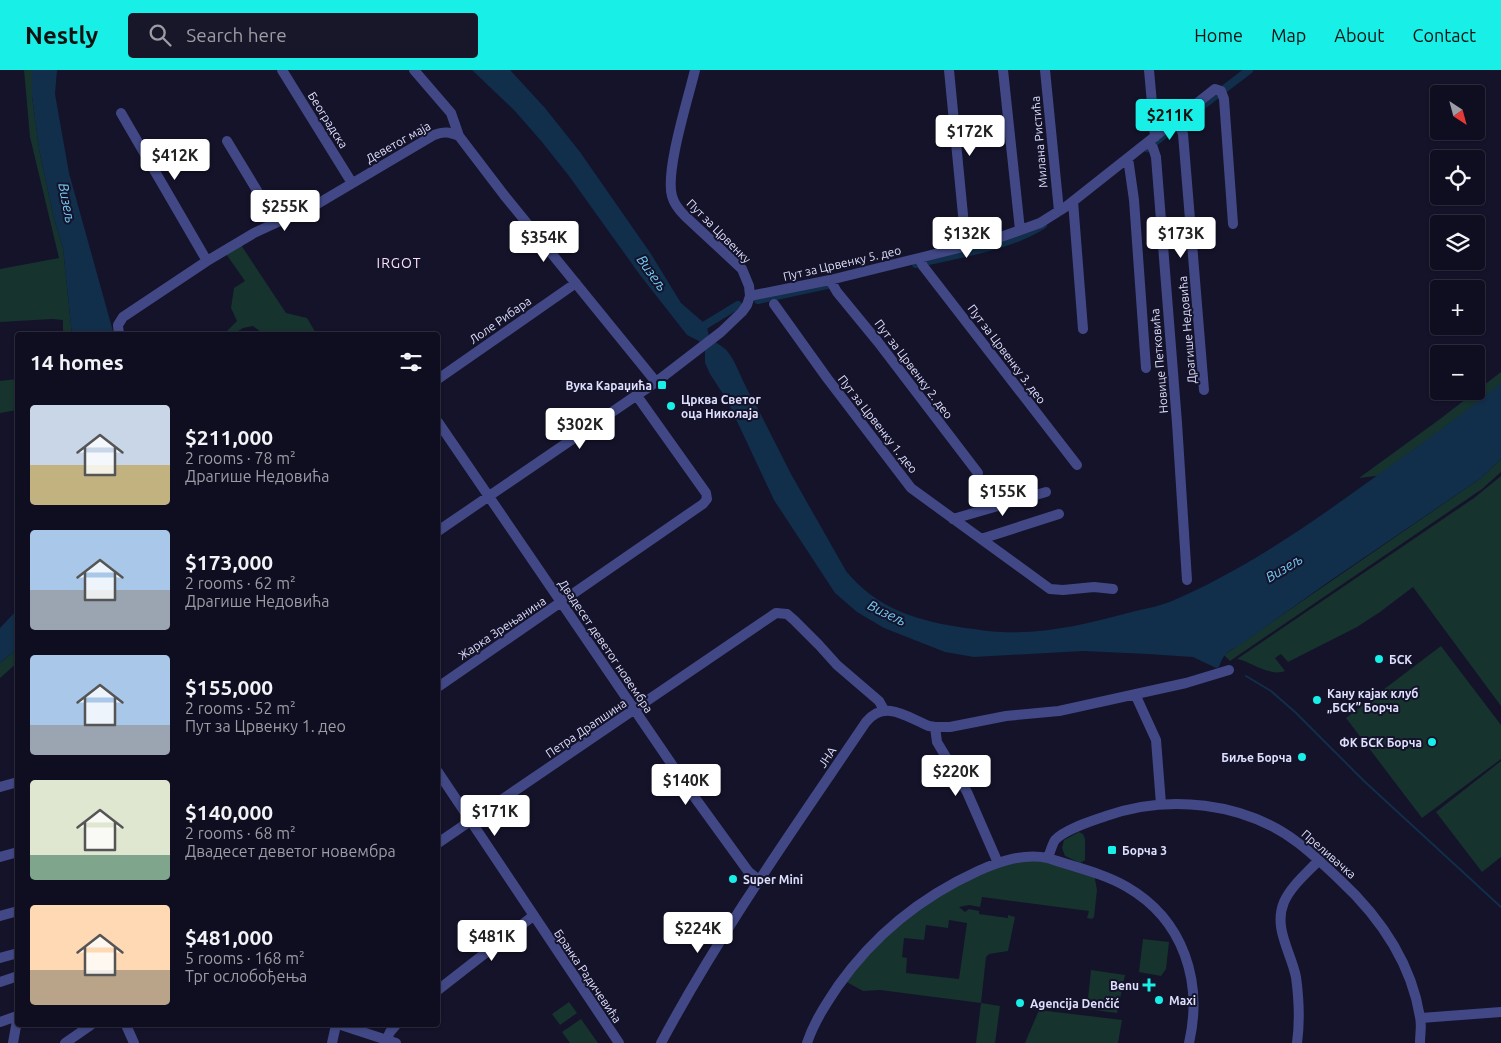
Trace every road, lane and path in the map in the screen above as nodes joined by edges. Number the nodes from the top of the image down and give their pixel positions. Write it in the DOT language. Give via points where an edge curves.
graph roads {
  1 [pos="282,70"];
  2 [pos="414,70"];
  3 [pos="695,70"];
  4 [pos="949,70"];
  5 [pos="1003,70"];
  6 [pos="1045,70"];
  7 [pos="1149,70"];
  8 [pos="121,113"];
  9 [pos="1176,120"];
  10 [pos="459,136"];
  11 [pos="1152,140"];
  12 [pos="227,141"];
  13 [pos="1128,158"];
  14 [pos="352,183"];
  15 [pos="1073,201"];
  16 [pos="1059,211"];
  17 [pos="276,222"];
  18 [pos="1233,224"];
  19 [pos="1020,230"];
  20 [pos="966,246"];
  21 [pos="207,261"];
  22 [pos="921,262"];
  23 [pos="576,282"];
  24 [pos="832,283"];
  25 [pos="750,296"];
  26 [pos="774,304"];
  27 [pos="1083,329"];
  28 [pos="119,332"];
  29 [pos="1146,368"];
  30 [pos="440,378"];
  31 [pos="656,382"];
  32 [pos="1204,390"];
  33 [pos="637,396"];
  34 [pos="440,425"];
  35 [pos="1077,465"];
  36 [pos="978,473"];
  37 [pos="1046,492"];
  38 [pos="489,496"];
  39 [pos="1059,514"];
  40 [pos="954,519"];
  41 [pos="440,530"];
  42 [pos="981,539"];
  43 [pos="1187,580"];
  44 [pos="1113,589"];
  45 [pos="561,603"];
  46 [pos="1229,670"];
  47 [pos="440,686"];
  48 [pos="1135,694"];
  49 [pos="884,710"];
  50 [pos="635,711"];
  51 [pos="935,727"];
  52 [pos="440,775"];
  53 [pos="15,785"];
  54 [pos="0,787"];
  55 [pos="1161,804"];
  56 [pos="470,822"];
  57 [pos="440,843"];
  58 [pos="15,853"];
  59 [pos="0,858"];
  60 [pos="1048,858"];
  61 [pos="1319,860"];
  62 [pos="998,864"];
  63 [pos="759,880"];
  64 [pos="15,912"];
  65 [pos="0,916"];
  66 [pos="533,916"];
  67 [pos="15,954"];
  68 [pos="0,958"];
  69 [pos="15,977"];
  70 [pos="0,982"];
  71 [pos="440,988"];
  72 [pos="1501,1012"];
  73 [pos="15,1017"];
  74 [pos="1420,1018"];
  75 [pos="0,1022"];
  76 [pos="15,1027"];
  77 [pos="88,1027"];
  78 [pos="127,1027"];
  79 [pos="336,1027"];
  80 [pos="346,1027"];
  81 [pos="395,1027"];
  82 [pos="385,1041"];
  83 [pos="13,1043"];
  84 [pos="65,1043"];
  85 [pos="134,1043"];
  86 [pos="332,1043"];
  87 [pos="396,1043"];
  88 [pos="619,1043"];
  89 [pos="661,1043"];
  90 [pos="807,1043"];
  91 [pos="1190,1043"];
  92 [pos="1297,1043"];
  93 [pos="1420,1043"];
  1 -- 14 [label="street, Београдска"];
  2 -- 10 [label="street" via="451,113"];
  3 -- 25 [label="street, Пут за Црвенку" via="670,174 672,196 685,216 742,269"];
  4 -- 20 [label="street"];
  5 -- 19 [label="street"];
  6 -- 16 [label="street, Милана Ристића"];
  7 -- 11 [label="street, Новице Петковића"];
  8 -- 21 [label="street"];
  9 -- 11 [label="street, Пут за Црвенку 5. део"];
  9 -- 18 [label="street, Пут за Црвенку 5. део" via="1211,91 1223,94"];
  9 -- 32 [label="street, Драгише Недовића" via="1182,134"];
  10 -- 14 [label="street, Деветог маја" via="449,132 438,133"];
  10 -- 23 [label="street"];
  11 -- 13 [label="street, Пут за Црвенку 5. део"];
  11 -- 43 [label="street, Новице Петковића" via="1156,157"];
  12 -- 17 [label="street"];
  13 -- 15 [label="street, Пут за Црвенку 5. део"];
  13 -- 29 [label="street"];
  14 -- 17 [label="street, Деветог маја"];
  15 -- 16 [label="street, Пут за Црвенку 5. део"];
  15 -- 27 [label="street"];
  16 -- 19 [label="street, Пут за Црвенку 5. део"];
  17 -- 21 [label="street, Деветог маја"];
  19 -- 20 [label="street, Пут за Црвенку 5. део"];
  20 -- 22 [label="street, Пут за Црвенку 5. део"];
  21 -- 28 [label="street, Деветог маја" via="123,317 118,325"];
  22 -- 24 [label="street, Пут за Црвенку 5. део"];
  22 -- 35 [label="street, Пут за Црвенку 3. део"];
  23 -- 30 [label="street, Лоле Рибара"];
  23 -- 31 [label="street"];
  24 -- 25 [label="street, Пут за Црвенку 5. део"];
  24 -- 36 [label="street, Пут за Црвенку 2. део"];
  25 -- 31 [label="street" via="742,312 713,339"];
  26 -- 40 [label="street, Пут за Црвенку 1. део" via="911,488"];
  31 -- 33 [label="street"];
  33 -- 38 [label="street"];
  33 -- 45 [label="street, Жарка Зрењанина" via="706,493 707,499"];
  34 -- 38 [label="street, Двадесет деветог новембра"];
  37 -- 40 [label="street"];
  38 -- 41 [label="street"];
  38 -- 45 [label="street, Двадесет деветог новембра"];
  39 -- 42 [label="street"];
  40 -- 42 [label="street, Пут за Црвенку 1. део"];
  42 -- 44 [label="street, Пут за Црвенку 1. део" via="1050,589"];
  45 -- 47 [label="street, Жарка Зрењанина"];
  45 -- 50 [label="street, Двадесет деветог новембра"];
  46 -- 48 [label="street"];
  48 -- 51 [label="street" via="1060,711"];
  48 -- 55 [label="street" via="1156,740"];
  49 -- 50 [label="street, Петра Драпшина" via="879,701 830,659 794,620 781,612"];
  49 -- 51 [label="street" via="898,712"];
  49 -- 63 [label="street, ЈНА" via="866,722"];
  50 -- 56 [label="street, Петра Драпшина"];
  50 -- 63 [label="street, Двадесет деветог новембра" via="748,871"];
  51 -- 62 [label="street" via="938,742 967,792"];
  52 -- 56 [label="street, Бранка Радичевића"];
  53 -- 54 [label="street"];
  55 -- 60 [label="street, Преливачка" via="1109,814 1071,830 1056,839"];
  55 -- 61 [label="street, Преливачка" via="1212,807 1254,818 1292,838"];
  56 -- 57 [label="street, Петра Драпшина"];
  56 -- 66 [label="street, Бранка Радичевића"];
  58 -- 59 [label="street"];
  60 -- 62 [label="street" via="1023,856"];
  60 -- 91 [label="street" via="1129,888 1168,923 1187,959 1193,985"];
  61 -- 74 [label="street, Преливачка" via="1364,902 1393,941 1408,976"];
  61 -- 92 [label="street" via="1292,890 1281,912 1281,929 1295,974 1299,1004"];
  62 -- 90 [label="street" via="933,895 883,934 830,998"];
  63 -- 89 [label="street, ЈНА"];
  64 -- 65 [label="street"];
  66 -- 71 [label="street"];
  66 -- 88 [label="street, Бранка Радичевића"];
  67 -- 68 [label="street"];
  69 -- 70 [label="street"];
  72 -- 74 [label="street"];
  73 -- 75 [label="street"];
  74 -- 93 [label="street, Преливачка"];
  76 -- 83 [label="street"];
  77 -- 84 [label="street"];
  78 -- 85 [label="street"];
  79 -- 86 [label="street"];
  80 -- 82 [label="street"];
  81 -- 82 [label="street"];
  82 -- 87 [label="street"];
}
